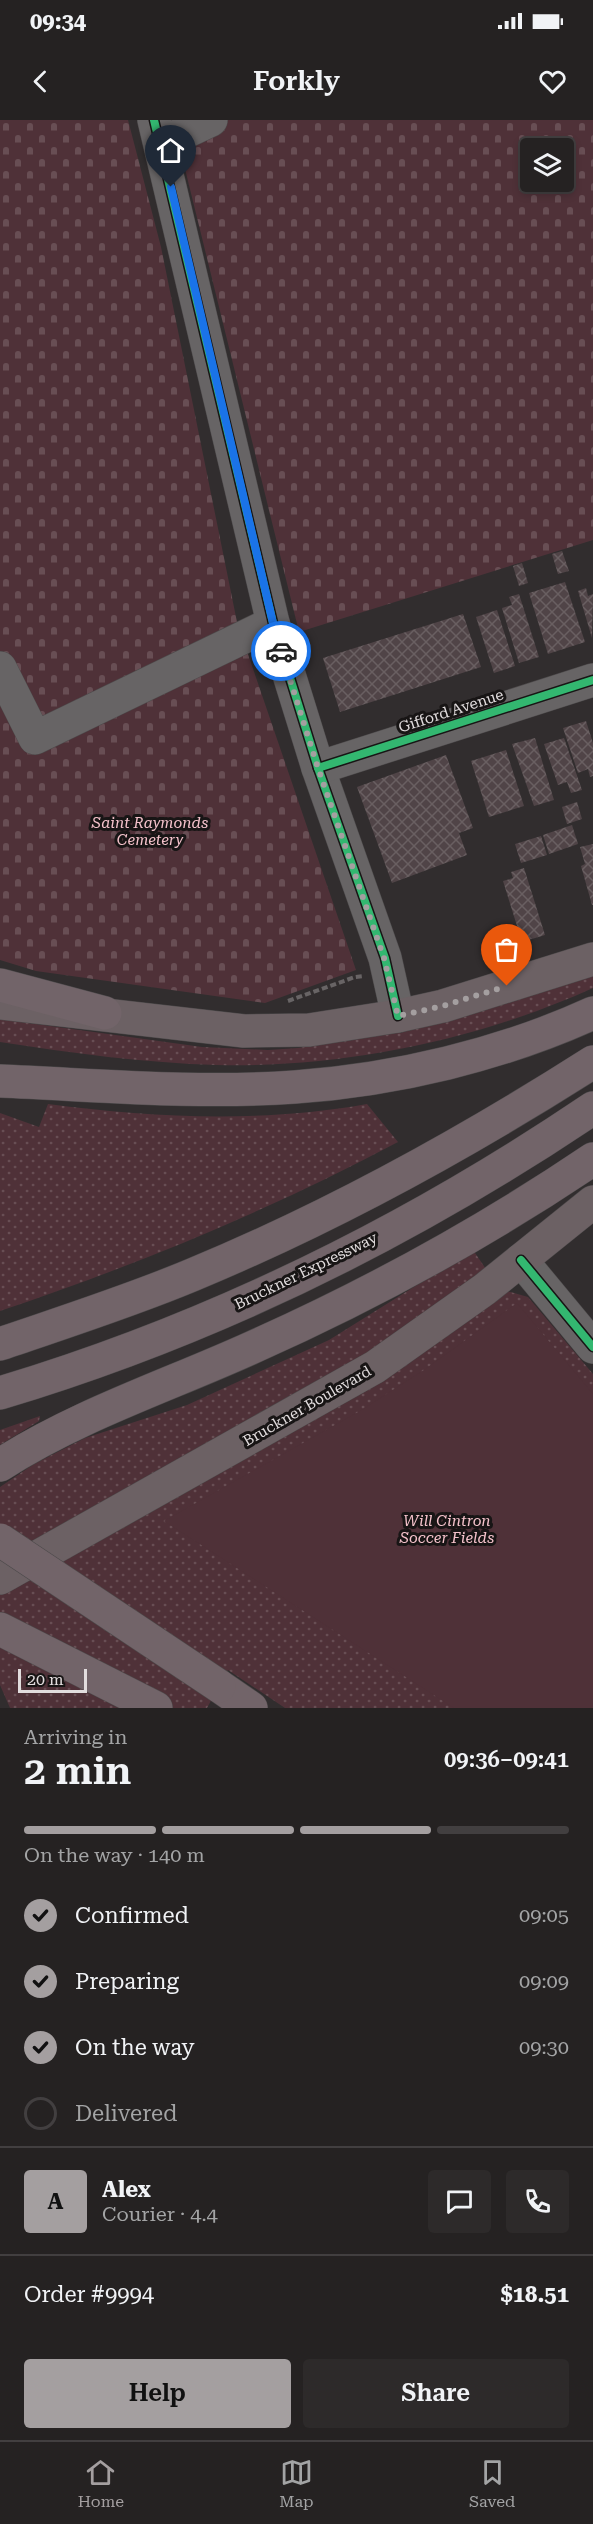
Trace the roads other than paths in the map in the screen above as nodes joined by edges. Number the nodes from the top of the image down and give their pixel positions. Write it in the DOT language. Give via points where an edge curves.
graph roads {
  1 [pos="211,120"];
  2 [pos="157,131"];
  3 [pos="273,623"];
  4 [pos="0,668"];
  5 [pos="593,680"];
  6 [pos="318,768"];
  7 [pos="593,958"];
  8 [pos="0,985"];
  9 [pos="0,1003"];
  10 [pos="105,1013"];
  11 [pos="593,1013"];
  12 [pos="398,1016"];
  13 [pos="593,1062"];
  14 [pos="0,1066"];
  15 [pos="0,1082"];
  16 [pos="168,1088"];
  17 [pos="593,1108"];
  18 [pos="593,1159"];
  19 [pos="593,1202"];
  20 [pos="521,1260"];
  21 [pos="0,1344"];
  22 [pos="142,1345"];
  23 [pos="593,1347"];
  24 [pos="0,1393"];
  25 [pos="0,1405"];
  26 [pos="0,1465"];
  27 [pos="0,1540"];
  28 [pos="0,1578"];
  29 [pos="0,1629"];
  30 [pos="156,1708"];
  31 [pos="251,1708"];
  1 -- 2 [label="street" via="177,136"];
  2 -- 3 [label="street"];
  3 -- 4 [label="street" via="35,738"];
  3 -- 6 [label="street"];
  5 -- 6 [label="street, Gifford Avenue"];
  6 -- 12 [label="street" via="384,958"];
  7 -- 12 [label="main road" via="464,1000"];
  8 -- 10 [label="highway"];
  9 -- 10 [label="main road"];
  10 -- 12 [label="main road" via="211,1028 265,1031 309,1030"];
  11 -- 16 [label="highway" via="504,1046 380,1076 295,1087"];
  13 -- 21 [label="highway" via="443,1152 301,1225 154,1290"];
  14 -- 16 [label="highway"];
  15 -- 16 [label="highway"];
  17 -- 22 [label="highway, Bruckner Expressway" via="409,1220 258,1295"];
  18 -- 26 [label="highway" via="470,1237 350,1301 74,1423"];
  19 -- 20 [label="main road, Bruckner Boulevard"];
  20 -- 23 [label="street"];
  20 -- 28 [label="main road, Bruckner Boulevard" via="432,1329 359,1377"];
  22 -- 24 [label="highway, Bruckner Expressway"];
  22 -- 25 [label="highway"];
  27 -- 31 [label="highway, bridge"];
  29 -- 30 [label="highway"];
}
